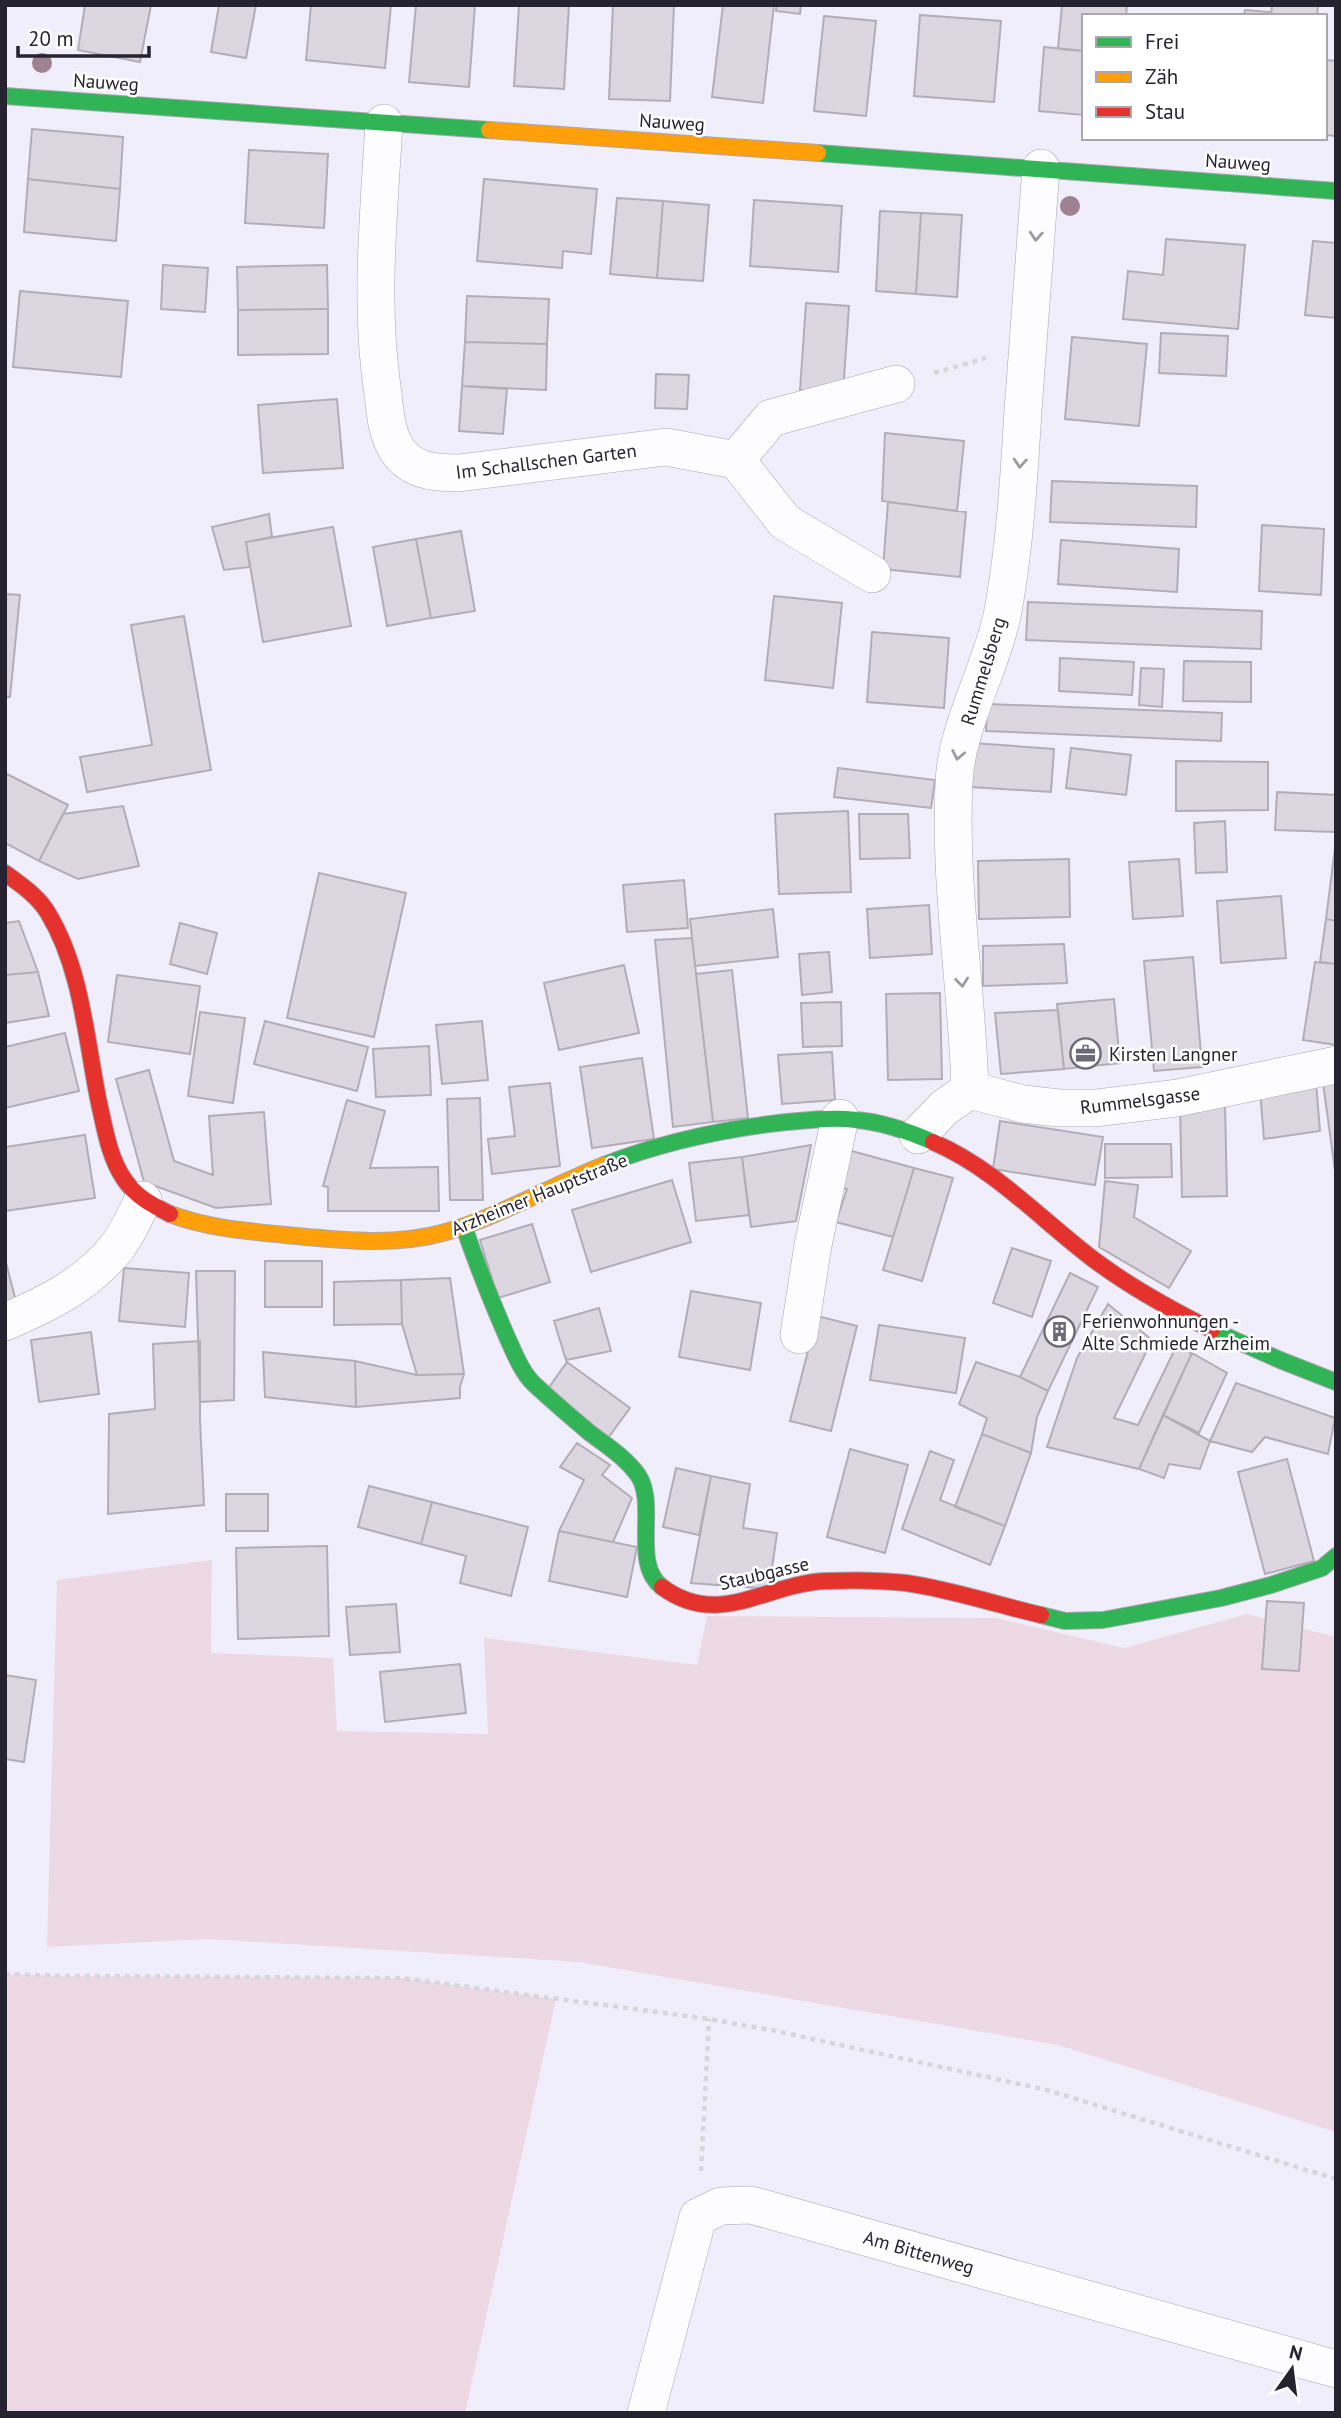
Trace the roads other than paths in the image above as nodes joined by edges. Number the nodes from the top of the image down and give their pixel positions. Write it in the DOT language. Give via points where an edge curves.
graph roads {
  1 [pos="5,96"];
  2 [pos="384,123"];
  3 [pos="1041,168"];
  4 [pos="1336,191"];
  5 [pos="896,384"];
  6 [pos="736,460"];
  7 [pos="872,574"];
  8 [pos="5,873"];
  9 [pos="1336,1065"];
  10 [pos="970,1090"];
  11 [pos="840,1118"];
  12 [pos="918,1135"];
  13 [pos="143,1200"];
  14 [pos="464,1227"];
  15 [pos="5,1322"];
  16 [pos="799,1335"];
  17 [pos="1336,1382"];
  18 [pos="1336,1556"];
  19 [pos="1336,2369"];
  20 [pos="646,2413"];
  1 -- 2 [label="street, Nauweg"];
  2 -- 3 [label="street, Nauweg"];
  2 -- 6 [label="street, Im Schallschen Garten" via="377,250 378,366 388,428 396,447 412,465 433,473 459,473 666,447"];
  3 -- 4 [label="street, Nauweg"];
  3 -- 10 [label="street, Rummelsberg, one-way" via="1009,574 995,647 961,741 954,780 952,860"];
  5 -- 6 [label="street" via="771,418"];
  6 -- 7 [label="street" via="785,522"];
  8 -- 13 [label="street, Arzheimer Hauptstraße" via="40,901 60,938 108,1143 119,1172"];
  9 -- 10 [label="street, Rummelsgasse" via="1177,1098 1096,1108 1023,1104"];
  10 -- 12 [label="street" via="945,1107"];
  11 -- 12 [label="street, Arzheimer Hauptstraße"];
  11 -- 14 [label="street, Arzheimer Hauptstraße" via="757,1126 666,1145 621,1159"];
  11 -- 16 [label="street"];
  12 -- 17 [label="street, Arzheimer Hauptstraße" via="1001,1183 1119,1278 1245,1345"];
  13 -- 14 [label="street, Arzheimer Hauptstraße" via="219,1228 328,1239 418,1238"];
  13 -- 15 [label="street" via="117,1247 91,1275"];
  14 -- 18 [label="street, Staubgasse" via="483,1284 531,1381 622,1457 640,1478 648,1569 654,1581 677,1598 727,1605 800,1584 905,1583 1065,1621 1103,1620 1271,1585 1322,1568"];
  19 -- 20 [label="street, Am Bittenweg" via="751,2205 721,2206 698,2217"];
}
